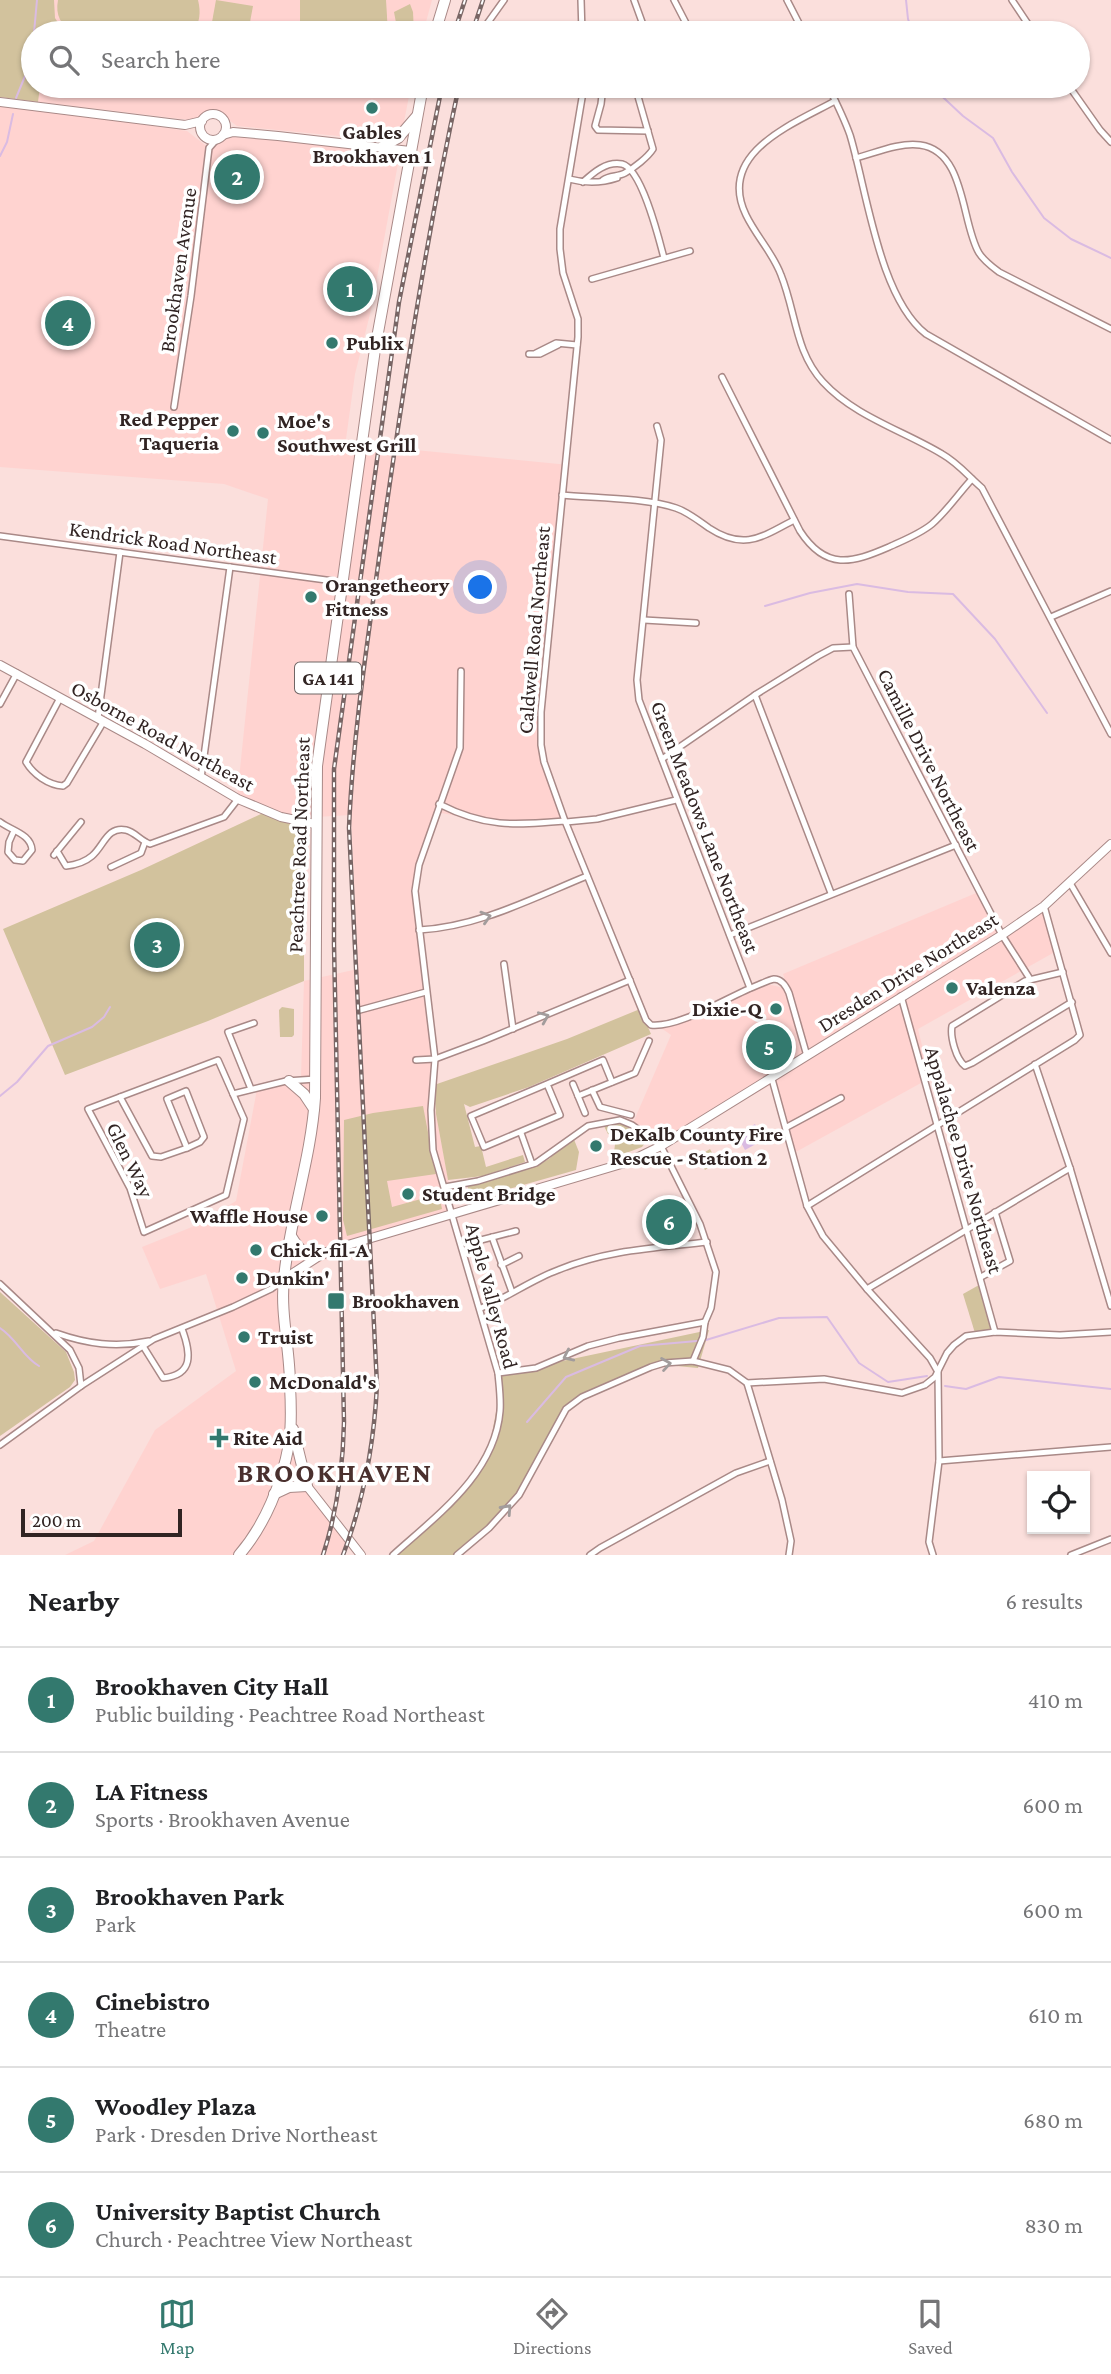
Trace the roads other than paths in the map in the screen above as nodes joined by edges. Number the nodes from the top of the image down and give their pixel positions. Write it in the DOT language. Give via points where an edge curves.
graph roads {
  1 [pos="445,0"];
  2 [pos="504,0"];
  3 [pos="581,0"];
  4 [pos="634,0"];
  5 [pos="674,0"];
  6 [pos="787,0"];
  7 [pos="1012,0"];
  8 [pos="439,21"];
  9 [pos="489,21"];
  10 [pos="582,21"];
  11 [pos="642,21"];
  12 [pos="685,21"];
  13 [pos="798,21"];
  14 [pos="1026,21"];
  15 [pos="421,98"];
  16 [pos="582,98"];
  17 [pos="602,98"];
  18 [pos="639,98"];
  19 [pos="834,98"];
  20 [pos="1077,98"];
  21 [pos="835,101"];
  22 [pos="0,102"];
  23 [pos="417,115"];
  24 [pos="225,123"];
  25 [pos="201,125"];
  26 [pos="649,131"];
  27 [pos="278,136"];
  28 [pos="214,141"];
  29 [pos="1111,142"];
  30 [pos="382,147"];
  31 [pos="410,151"];
  32 [pos="856,158"];
  33 [pos="627,171"];
  34 [pos="569,179"];
  35 [pos="583,182"];
  36 [pos="690,251"];
  37 [pos="664,258"];
  38 [pos="592,279"];
  39 [pos="1111,329"];
  40 [pos="577,345"];
  41 [pos="534,353"];
  42 [pos="722,377"];
  43 [pos="174,407"];
  44 [pos="657,426"];
  45 [pos="1111,440"];
  46 [pos="972,479"];
  47 [pos="562,495"];
  48 [pos="655,503"];
  49 [pos="794,520"];
  50 [pos="0,536"];
  51 [pos="120,552"];
  52 [pos="230,568"];
  53 [pos="341,582"];
  54 [pos="1111,591"];
  55 [pos="849,594"];
  56 [pos="1051,617"];
  57 [pos="644,620"];
  58 [pos="696,623"];
  59 [pos="853,647"];
  60 [pos="0,665"];
  61 [pos="461,671"];
  62 [pos="17,674"];
  63 [pos="755,695"];
  64 [pos="60,698"];
  65 [pos="0,705"];
  66 [pos="101,720"];
  67 [pos="1109,723"];
  68 [pos="1111,734"];
  69 [pos="662,759"];
  70 [pos="201,778"];
  71 [pos="238,799"];
  72 [pos="676,800"];
  73 [pos="439,804"];
  74 [pos="0,822"];
  75 [pos="81,822"];
  76 [pos="566,822"];
  77 [pos="315,824"];
  78 [pos="13,833"];
  79 [pos="145,842"];
  80 [pos="1111,844"];
  81 [pos="956,845"];
  82 [pos="111,867"];
  83 [pos="587,876"];
  84 [pos="1070,883"];
  85 [pos="831,893"];
  86 [pos="1044,906"];
  87 [pos="419,930"];
  88 [pos="730,935"];
  89 [pos="1002,935"];
  90 [pos="1111,953"];
  91 [pos="504,964"];
  92 [pos="1063,971"];
  93 [pos="1030,979"];
  94 [pos="630,980"];
  95 [pos="750,988"];
  96 [pos="426,992"];
  97 [pos="901,996"];
  98 [pos="1072,1002"];
  99 [pos="360,1010"];
  100 [pos="254,1023"];
  101 [pos="513,1029"];
  102 [pos="649,1041"];
  103 [pos="807,1056"];
  104 [pos="435,1059"];
  105 [pos="416,1060"];
  106 [pos="1035,1064"];
  107 [pos="316,1079"];
  108 [pos="772,1079"];
  109 [pos="289,1081"];
  110 [pos="612,1082"];
  111 [pos="547,1084"];
  112 [pos="573,1084"];
  113 [pos="251,1089"];
  114 [pos="592,1090"];
  115 [pos="233,1094"];
  116 [pos="578,1096"];
  117 [pos="120,1097"];
  118 [pos="841,1098"];
  119 [pos="314,1111"];
  120 [pos="585,1113"];
  121 [pos="631,1115"];
  122 [pos="938,1124"];
  123 [pos="787,1127"];
  124 [pos="520,1132"];
  125 [pos="661,1146"];
  126 [pos="187,1147"];
  127 [pos="532,1164"];
  128 [pos="1070,1168"];
  129 [pos="445,1187"];
  130 [pos="807,1206"];
  131 [pos="995,1212"];
  132 [pos="453,1214"];
  133 [pos="967,1228"];
  134 [pos="516,1231"];
  135 [pos="291,1236"];
  136 [pos="492,1237"];
  137 [pos="473,1242"];
  138 [pos="706,1242"];
  139 [pos="324,1254"];
  140 [pos="519,1256"];
  141 [pos="501,1265"];
  142 [pos="981,1277"];
  143 [pos="284,1279"];
  144 [pos="0,1284"];
  145 [pos="867,1290"];
  146 [pos="512,1292"];
  147 [pos="1111,1306"];
  148 [pos="481,1308"];
  149 [pos="705,1322"];
  150 [pos="182,1329"];
  151 [pos="53,1332"];
  152 [pos="995,1332"];
  153 [pos="1111,1332"];
  154 [pos="154,1339"];
  155 [pos="143,1346"];
  156 [pos="693,1361"];
  157 [pos="938,1372"];
  158 [pos="498,1373"];
  159 [pos="747,1383"];
  160 [pos="81,1386"];
  161 [pos="291,1419"];
  162 [pos="0,1445"];
  163 [pos="1111,1447"];
  164 [pos="771,1461"];
  165 [pos="939,1461"];
  166 [pos="282,1468"];
  167 [pos="307,1486"];
  168 [pos="274,1494"];
  169 [pos="1111,1539"];
  170 [pos="239,1555"];
  171 [pos="361,1555"];
  172 [pos="393,1555"];
  173 [pos="457,1555"];
  174 [pos="590,1555"];
  175 [pos="789,1555"];
  176 [pos="933,1555"];
  177 [pos="1071,1555"];
  1 -- 8 [label="highway"];
  2 -- 9 [label="street"];
  3 -- 10 [label="street"];
  4 -- 11 [label="street"];
  5 -- 12 [label="street"];
  6 -- 13 [label="street"];
  7 -- 14 [label="street"];
  15 -- 23 [label="highway, Peachtree Road Northeast / GA 141"];
  16 -- 34 [label="street, Caldwell Road Northeast"];
  17 -- 26 [label="street" via="598,130"];
  18 -- 26 [label="street"];
  19 -- 21 [label="street"];
  20 -- 29 [label="street"];
  21 -- 32 [label="street"];
  21 -- 46 [label="street" via="759,146 740,176 742,207 781,274 802,349 824,383 861,411 942,454"];
  22 -- 25 [label="street"];
  23 -- 30 [label="highway" via="398,138"];
  23 -- 31 [label="highway, Peachtree Road Northeast / GA 141"];
  24 -- 25 [label="street" via="208,115"];
  24 -- 27 [label="street"];
  24 -- 28 [label="street"];
  25 -- 28 [label="street"];
  26 -- 33 [label="street" via="650,155"];
  27 -- 28 [label="street" via="233,132"];
  27 -- 30 [label="street"];
  28 -- 43 [label="street, Brookhaven Avenue"];
  30 -- 31 [label="street"];
  31 -- 53 [label="highway, Peachtree Road Northeast / GA 141" via="374,349"];
  32 -- 39 [label="street" via="911,145 936,152 958,181 976,246 987,263"];
  32 -- 45 [label="street" via="885,263 898,298 916,327"];
  33 -- 35 [label="street" via="612,180"];
  33 -- 35 [label="street" via="621,164 606,166"];
  33 -- 37 [label="street" via="648,200"];
  34 -- 35 [label="street"];
  34 -- 40 [label="street, Caldwell Road Northeast" via="560,249 578,319"];
  36 -- 37 [label="street"];
  37 -- 38 [label="street"];
  40 -- 41 [label="street" via="556,343"];
  40 -- 47 [label="street, Caldwell Road Northeast"];
  42 -- 49 [label="street"];
  44 -- 48 [label="street, Green Meadows Lane Northeast" via="661,440"];
  46 -- 49 [label="street" via="932,524 847,562 817,551"];
  46 -- 56 [label="street" via="994,508"];
  47 -- 48 [label="street"];
  47 -- 76 [label="street, Caldwell Road Northeast" via="541,745"];
  48 -- 49 [label="street" via="677,508 725,538 740,541 765,536"];
  48 -- 57 [label="street, Green Meadows Lane Northeast"];
  50 -- 51 [label="street, Kendrick Road Northeast"];
  51 -- 52 [label="street, Kendrick Road Northeast"];
  51 -- 66 [label="street"];
  52 -- 53 [label="street, Kendrick Road Northeast"];
  52 -- 70 [label="street"];
  53 -- 77 [label="highway, Peachtree Road Northeast / GA 141" via="318,752"];
  54 -- 56 [label="street"];
  55 -- 59 [label="street, Camille Drive Northeast"];
  56 -- 67 [label="street"];
  57 -- 58 [label="street"];
  57 -- 69 [label="street, Green Meadows Lane Northeast" via="639,700"];
  59 -- 63 [label="street" via="833,648"];
  59 -- 81 [label="street, Camille Drive Northeast"];
  60 -- 62 [label="street, Osborne Road Northeast"];
  61 -- 73 [label="street, Apple Valley Road" via="460,748"];
  62 -- 64 [label="street, Osborne Road Northeast"];
  62 -- 65 [label="street"];
  63 -- 69 [label="street"];
  63 -- 85 [label="street"];
  64 -- 66 [label="street, Osborne Road Northeast"];
  64 -- 66 [label="street" via="26,762 44,780 56,786 67,783"];
  66 -- 70 [label="street, Osborne Road Northeast"];
  67 -- 68 [label="street"];
  69 -- 72 [label="street, Green Meadows Lane Northeast"];
  70 -- 71 [label="street, Osborne Road Northeast"];
  71 -- 77 [label="street, Osborne Road Northeast" via="281,817"];
  71 -- 79 [label="street" via="224,817 170,838"];
  72 -- 76 [label="street"];
  72 -- 88 [label="street, Green Meadows Lane Northeast"];
  73 -- 76 [label="street" via="500,824"];
  73 -- 87 [label="street, Apple Valley Road" via="416,880"];
  74 -- 78 [label="street"];
  75 -- 79 [label="street" via="56,853 66,866 86,860 117,830 130,831"];
  76 -- 83 [label="street, Caldwell Road Northeast"];
  77 -- 107 [label="highway, Peachtree Road Northeast / GA 141"];
  78 -- 78 [label="street" via="32,843 23,861 8,852"];
  79 -- 82 [label="street" via="141,853"];
  80 -- 84 [label="street, Dresden Drive Northeast"];
  81 -- 85 [label="street"];
  81 -- 89 [label="street, Camille Drive Northeast"];
  87 -- 83 [label="street, one-way" via="451,927 497,913"];
  83 -- 94 [label="street, Caldwell Road Northeast"];
  84 -- 86 [label="street, Dresden Drive Northeast"];
  84 -- 90 [label="street"];
  85 -- 88 [label="street"];
  86 -- 89 [label="street, Dresden Drive Northeast"];
  86 -- 92 [label="street"];
  87 -- 96 [label="street, Apple Valley Road"];
  88 -- 95 [label="street, Green Meadows Lane Northeast"];
  89 -- 93 [label="street, Camille Drive Northeast"];
  89 -- 97 [label="street, Dresden Drive Northeast"];
  91 -- 101 [label="street"];
  92 -- 93 [label="street"];
  92 -- 98 [label="street"];
  93 -- 98 [label="street" via="952,1026 960,1062 965,1066"];
  94 -- 95 [label="street, Caldwell Road Northeast" via="646,1020 660,1026"];
  101 -- 94 [label="street, one-way"];
  95 -- 103 [label="street, Caldwell Road Northeast" via="774,979 785,984"];
  96 -- 99 [label="street"];
  96 -- 104 [label="street, Apple Valley Road"];
  97 -- 103 [label="street, Dresden Drive Northeast"];
  97 -- 122 [label="street, Appalachee Drive Northeast"];
  98 -- 106 [label="street" via="1080,1035"];
  100 -- 113 [label="street" via="228,1032"];
  101 -- 104 [label="street"];
  102 -- 110 [label="street" via="635,1073"];
  103 -- 108 [label="street, Dresden Drive Northeast"];
  104 -- 105 [label="street"];
  104 -- 129 [label="street, Apple Valley Road" via="433,1150"];
  106 -- 122 [label="street"];
  106 -- 128 [label="street"];
  107 -- 109 [label="street"];
  107 -- 119 [label="highway, Peachtree Road Northeast / GA 141"];
  108 -- 123 [label="street"];
  108 -- 125 [label="street, Dresden Drive Northeast"];
  109 -- 113 [label="street"];
  109 -- 119 [label="highway"];
  110 -- 111 [label="street" via="603,1060"];
  110 -- 114 [label="street"];
  111 -- 124 [label="street" via="560,1115"];
  111 -- 124 [label="street" via="471,1116 484,1147"];
  112 -- 116 [label="street"];
  113 -- 115 [label="street"];
  114 -- 116 [label="street"];
  114 -- 121 [label="street" via="600,1107"];
  115 -- 117 [label="street, Glen Way" via="219,1060"];
  115 -- 117 [label="street, Glen Way" via="244,1119 226,1195 144,1232 131,1188 88,1111"];
  116 -- 120 [label="street"];
  117 -- 126 [label="street, Glen Way" via="152,1156"];
  118 -- 123 [label="street"];
  119 -- 135 [label="highway, Peachtree Road Northeast / GA 141"];
  122 -- 130 [label="street"];
  122 -- 133 [label="street, Appalachee Drive Northeast"];
  123 -- 130 [label="street"];
  124 -- 127 [label="street"];
  125 -- 127 [label="street" via="632,1125 606,1121 577,1132"];
  125 -- 132 [label="street, Dresden Drive Northeast" via="628,1162"];
  125 -- 138 [label="street"];
  126 -- 126 [label="street" via="204,1137 186,1091 167,1099"];
  127 -- 129 [label="street"];
  128 -- 131 [label="street"];
  128 -- 147 [label="street"];
  129 -- 132 [label="street, Apple Valley Road"];
  130 -- 145 [label="street" via="829,1244"];
  131 -- 133 [label="street"];
  131 -- 142 [label="street" via="1010,1261"];
  132 -- 139 [label="street, Dresden Drive Northeast"];
  132 -- 148 [label="street, Apple Valley Road"];
  133 -- 142 [label="street, Appalachee Drive Northeast"];
  133 -- 145 [label="street"];
  134 -- 136 [label="street"];
  135 -- 139 [label="highway" via="304,1253"];
  135 -- 143 [label="highway, Peachtree Road Northeast / GA 141"];
  136 -- 137 [label="street"];
  136 -- 141 [label="street"];
  138 -- 146 [label="street" via="595,1257"];
  138 -- 149 [label="street" via="716,1284"];
  139 -- 143 [label="street, Dresden Drive Northeast"];
  140 -- 141 [label="street"];
  141 -- 146 [label="street"];
  142 -- 152 [label="street, Appalachee Drive Northeast"];
  143 -- 150 [label="street"];
  143 -- 161 [label="highway, Peachtree Road Northeast / GA 141"];
  144 -- 151 [label="street"];
  145 -- 157 [label="street"];
  146 -- 148 [label="street"];
  148 -- 158 [label="street, Apple Valley Road"];
  149 -- 156 [label="street"];
  149 -- 158 [label="street, one-way" via="619,1338 536,1368"];
  150 -- 154 [label="street"];
  150 -- 155 [label="street" via="189,1359 175,1377 163,1378"];
  151 -- 154 [label="street" via="107,1346"];
  151 -- 160 [label="street" via="74,1357"];
  152 -- 153 [label="street"];
  152 -- 157 [label="street" via="967,1336 954,1345"];
  154 -- 155 [label="street"];
  155 -- 160 [label="street"];
  156 -- 159 [label="street" via="729,1370"];
  173 -- 156 [label="street, one-way" via="510,1508 566,1409 582,1396 651,1367"];
  157 -- 159 [label="street" via="925,1385 902,1393 824,1379"];
  157 -- 165 [label="street"];
  158 -- 172 [label="street, Apple Valley Road" via="500,1411 488,1454 468,1484"];
  159 -- 164 [label="street"];
  160 -- 162 [label="street"];
  161 -- 166 [label="highway, Peachtree Road Northeast / GA 141"];
  161 -- 167 [label="highway"];
  163 -- 165 [label="street"];
  164 -- 174 [label="street" via="736,1473"];
  164 -- 175 [label="street" via="791,1541"];
  165 -- 176 [label="street" via="929,1542"];
  166 -- 167 [label="street"];
  166 -- 168 [label="highway, Peachtree Road Northeast / GA 141"];
  167 -- 168 [label="highway"];
  167 -- 171 [label="street"];
  168 -- 170 [label="highway, Peachtree Road Northeast / GA 141"];
  169 -- 177 [label="street"];
}
